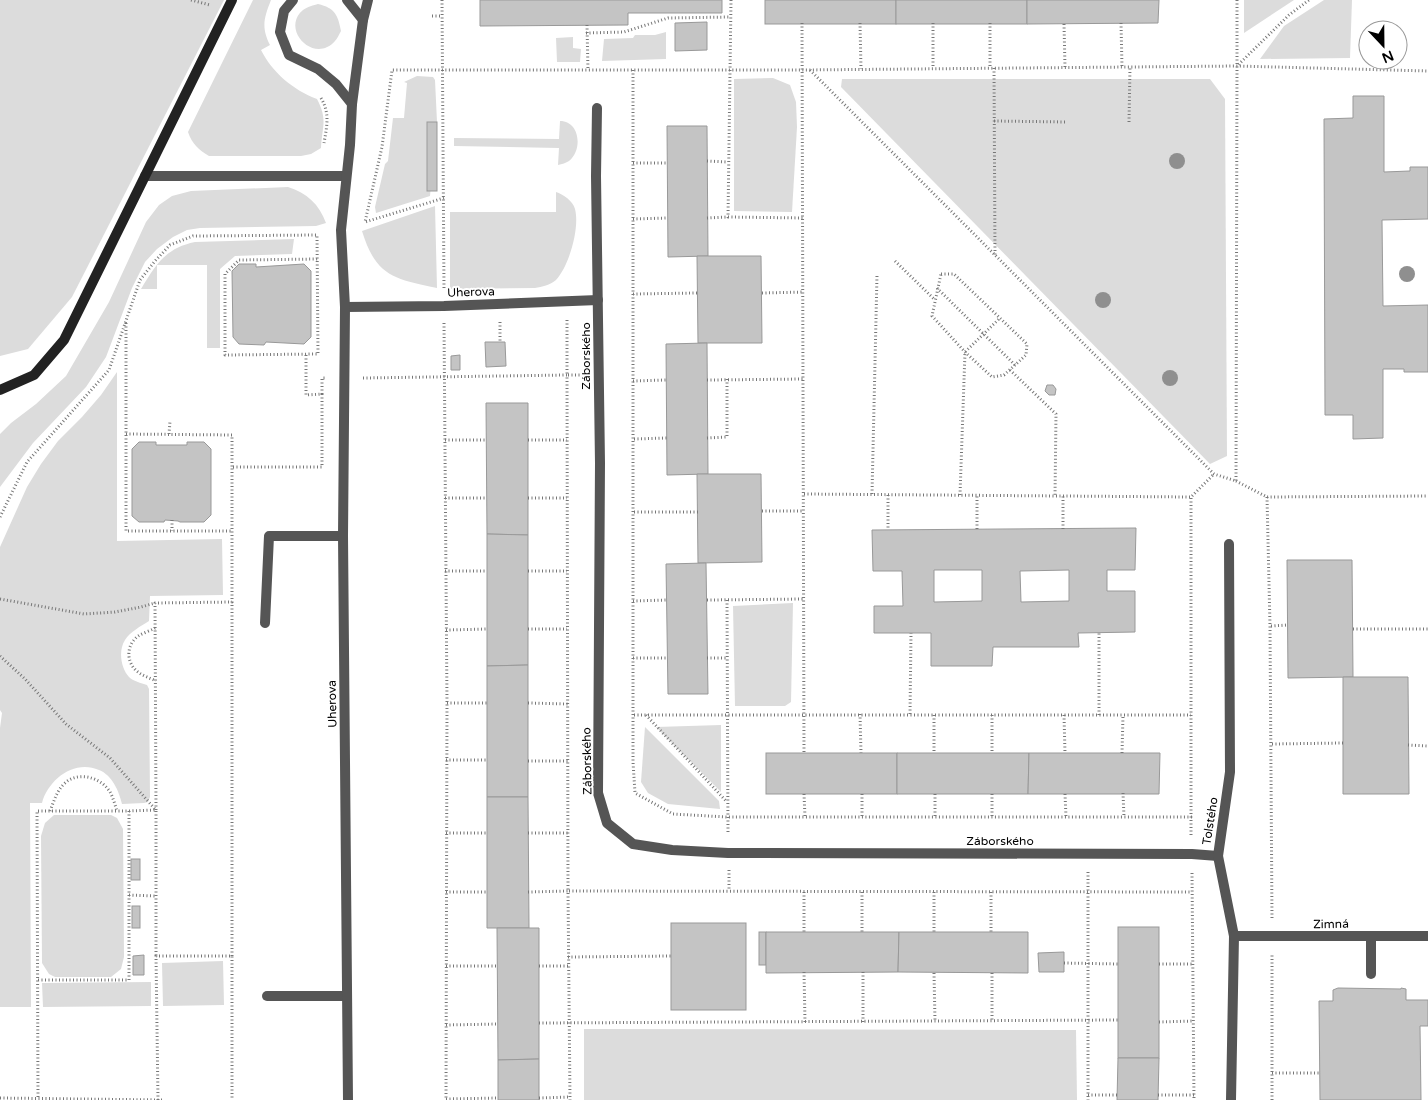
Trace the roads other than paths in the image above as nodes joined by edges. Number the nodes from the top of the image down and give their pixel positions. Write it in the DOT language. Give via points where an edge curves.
graph roads {
  1 [pos="232,0"];
  2 [pos="293,0"];
  3 [pos="347,0"];
  4 [pos="368,0"];
  5 [pos="363,20"];
  6 [pos="352,104"];
  7 [pos="597,108"];
  8 [pos="145,176"];
  9 [pos="346,176"];
  10 [pos="598,300"];
  11 [pos="344,307"];
  12 [pos="0,390"];
  13 [pos="343,536"];
  14 [pos="1229,544"];
  15 [pos="265,623"];
  16 [pos="1218,856"];
  17 [pos="1234,936"];
  18 [pos="1371,936"];
  19 [pos="1428,936"];
  20 [pos="1371,974"];
  21 [pos="267,996"];
  22 [pos="347,996"];
  23 [pos="348,1100"];
  24 [pos="1231,1100"];
  1 -- 8 [label="street"];
  2 -- 6 [label="street" via="284,11 280,32 289,55 318,69"];
  3 -- 5 [label="street"];
  4 -- 5 [label="street, Uherova"];
  5 -- 6 [label="street, Uherova"];
  6 -- 9 [label="street, Uherova"];
  7 -- 10 [label="street, Záborského"];
  8 -- 9 [label="street"];
  8 -- 12 [label="street" via="64,340 34,375"];
  9 -- 11 [label="street, Uherova" via="341,230"];
  10 -- 11 [label="street, Uherova"];
  10 -- 16 [label="street, Záborského" via="598,793 607,823 632,844 672,850"];
  11 -- 13 [label="street, Uherova"];
  13 -- 15 [label="street" via="268,536"];
  13 -- 22 [label="street, Uherova"];
  14 -- 16 [label="street, Tolstého" via="1230,772"];
  16 -- 17 [label="street, Tolstého"];
  17 -- 18 [label="street, Zimná"];
  17 -- 24 [label="street, Tolstého"];
  18 -- 19 [label="street, Zimná"];
  18 -- 20 [label="street"];
  21 -- 22 [label="street"];
  22 -- 23 [label="street, Uherova"];
}
